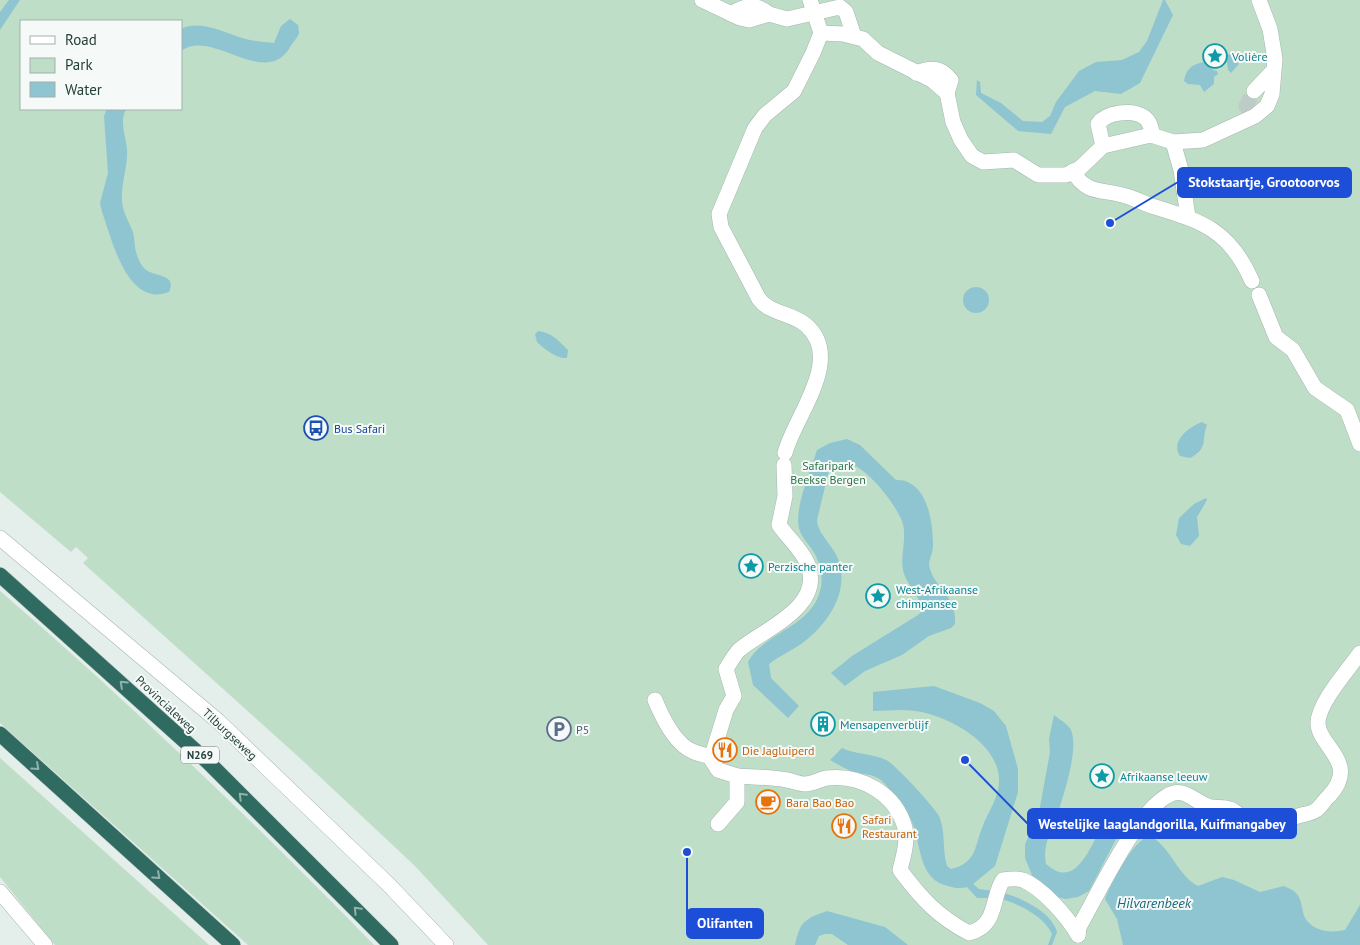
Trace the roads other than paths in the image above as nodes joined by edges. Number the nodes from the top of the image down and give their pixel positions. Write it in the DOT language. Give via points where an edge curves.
graph roads {
  1 [pos="702,0"];
  2 [pos="1259,0"];
  3 [pos="812,6"];
  4 [pos="821,33"];
  5 [pos="854,36"];
  6 [pos="1274,72"];
  7 [pos="1254,91"];
  8 [pos="1153,135"];
  9 [pos="1173,142"];
  10 [pos="1103,146"];
  11 [pos="1073,171"];
  12 [pos="1188,217"];
  13 [pos="1252,281"];
  14 [pos="1259,295"];
  15 [pos="1360,444"];
  16 [pos="0,538"];
  17 [pos="0,575"];
  18 [pos="1360,653"];
  19 [pos="655,700"];
  20 [pos="0,734"];
  21 [pos="712,757"];
  22 [pos="737,776"];
  23 [pos="718,824"];
  24 [pos="0,892"];
  25 [pos="45,945"];
  26 [pos="233,945"];
  27 [pos="391,945"];
  28 [pos="446,945"];
  1 -- 3 [label="street" via="749,20 769,14 787,18"];
  2 -- 6 [label="street" via="1274,47"];
  3 -- 4 [label="street"];
  3 -- 5 [label="street" via="840,7 846,12"];
  4 -- 5 [label="street"];
  4 -- 21 [label="street" via="800,80 787,98 760,120 721,206 719,220 752,290 762,303 807,326 820,360 816,384 794,426 784,459 785,496 779,525 808,564 811,586 793,612 737,652 726,669 734,696 726,710"];
  5 -- 11 [label="street" via="863,39 878,53 932,80 947,92 957,132 972,156 983,162 1014,160 1038,174 1052,176"];
  6 -- 7 [label="street"];
  6 -- 9 [label="street" via="1268,106 1203,140"];
  8 -- 9 [label="street"];
  8 -- 10 [label="street"];
  8 -- 10 [label="street" via="1145,118 1112,114 1098,124"];
  9 -- 12 [label="street"];
  10 -- 11 [label="street"];
  11 -- 12 [label="street" via="1082,185 1096,191 1125,196"];
  12 -- 13 [label="street" via="1211,229 1238,252"];
  14 -- 15 [label="street" via="1276,337 1293,350 1315,388 1347,410"];
  16 -- 28 [label="street, Tilburgseweg" via="218,721"];
  27 -- 17 [label="highway, Provincialeweg / N269, one-way" via="208,762"];
  18 -- 22 [label="street" via="1319,716 1320,732 1337,754 1341,775 1334,791 1317,810 1273,826 1259,825 1248,823 1231,809 1202,804 1178,791 1166,796 1144,816 1079,927 1078,935 1064,914 1023,880 1003,880 994,912 976,931 969,932 946,921 900,870 905,828 889,800 876,788 854,780 827,778 804,785"];
  19 -- 21 [label="street" via="665,724 690,751"];
  20 -- 26 [label="highway, one-way"];
  21 -- 22 [label="street" via="718,770"];
  22 -- 23 [label="street" via="737,802"];
  24 -- 25 [label="street"];
}
